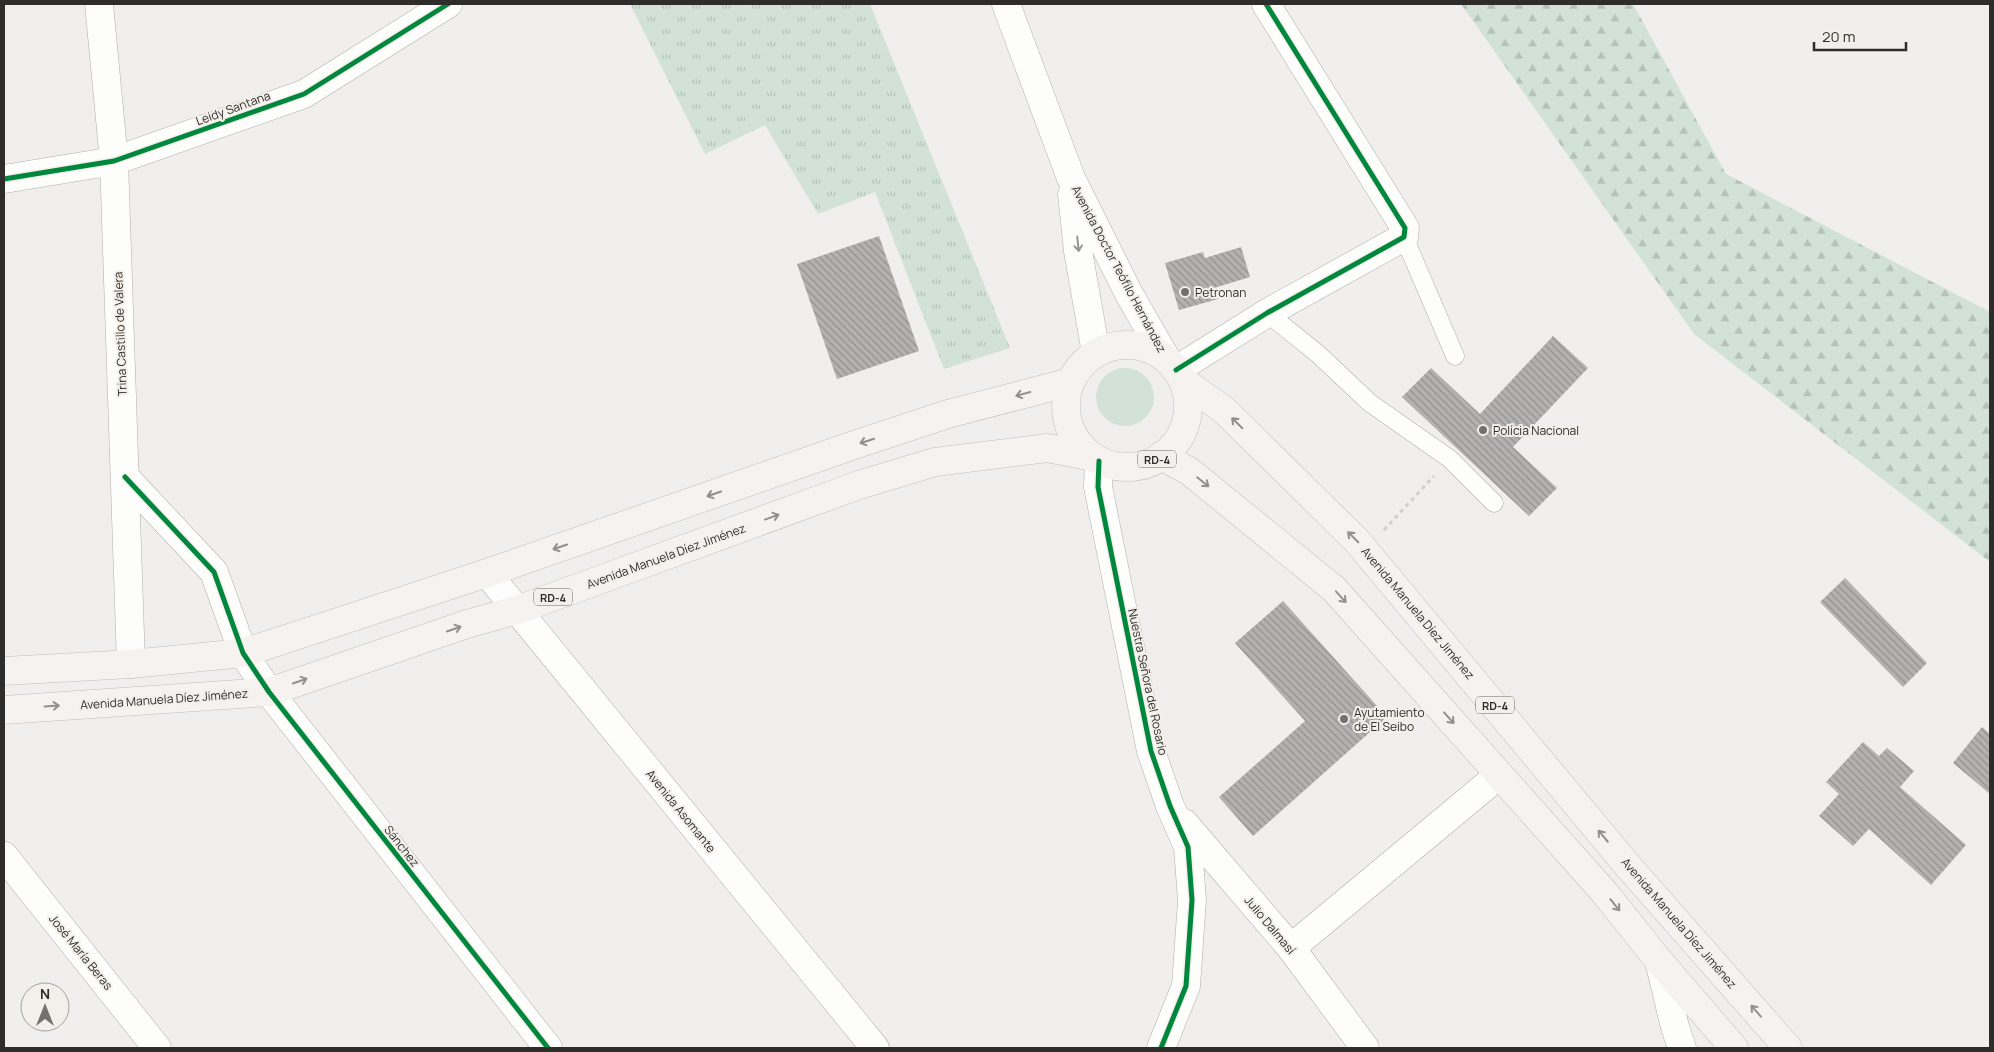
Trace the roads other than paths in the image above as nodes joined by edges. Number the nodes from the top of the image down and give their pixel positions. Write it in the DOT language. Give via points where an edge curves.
graph roads {
  1 [pos="99,4"];
  2 [pos="448,4"];
  3 [pos="1006,4"];
  4 [pos="1266,4"];
  5 [pos="114,162"];
  6 [pos="1071,178"];
  7 [pos="4,179"];
  8 [pos="1404,237"];
  9 [pos="1266,313"];
  10 [pos="1096,354"];
  11 [pos="1455,356"];
  12 [pos="1175,370"];
  13 [pos="1070,382"];
  14 [pos="1161,456"];
  15 [pos="1096,459"];
  16 [pos="125,477"];
  17 [pos="1494,503"];
  18 [pos="488,573"];
  19 [pos="517,610"];
  20 [pos="243,653"];
  21 [pos="131,664"];
  22 [pos="4,671"];
  23 [pos="269,692"];
  24 [pos="4,710"];
  25 [pos="1499,775"];
  26 [pos="1170,806"];
  27 [pos="4,856"];
  28 [pos="1291,948"];
  29 [pos="1659,961"];
  30 [pos="157,1048"];
  31 [pos="548,1048"];
  32 [pos="875,1048"];
  33 [pos="1161,1048"];
  34 [pos="1365,1048"];
  35 [pos="1682,1048"];
  36 [pos="1734,1048"];
  37 [pos="1788,1048"];
  1 -- 5 [label="street, Trina Castillo de Valera"];
  2 -- 5 [label="street, Leidy Santana" via="304,94"];
  3 -- 6 [label="street, Avenida Doctor Teófilo Hernández"];
  4 -- 8 [label="street" via="1405,228"];
  5 -- 7 [label="street, Leidy Santana"];
  5 -- 16 [label="street, Trina Castillo de Valera"];
  6 -- 10 [label="street, Avenida Doctor Teófilo Hernández, one-way" via="1078,251"];
  6 -- 12 [label="street, Avenida Doctor Teófilo Hernández" via="1129,294"];
  8 -- 9 [label="street"];
  8 -- 11 [label="lane"];
  9 -- 12 [label="street"];
  9 -- 17 [label="lane" via="1318,354 1370,403 1450,459"];
  10 -- 12 [label="main road, RD-4" via="1120,345 1145,348"];
  10 -- 13 [label="main road, RD-4" via="1083,363"];
  12 -- 14 [label="main road, RD-4" via="1188,401 1186,422 1177,441"];
  37 -- 12 [label="main road, Avenida Manuela Díez Jiménez / RD-4, one-way" via="1628,866 1365,550 1224,410"];
  13 -- 15 [label="main road, RD-4" via="1065,410 1069,428 1079,445"];
  13 -- 18 [label="main road, one-way" via="948,414"];
  14 -- 15 [label="main road, RD-4" via="1147,464 1131,467 1115,466"];
  14 -- 25 [label="main road, RD-4, one-way" via="1189,471 1334,589"];
  19 -- 15 [label="main road, Avenida Manuela Díez Jiménez / RD-4, one-way" via="859,485 935,462 1047,448"];
  15 -- 26 [label="street, Nuestra Señora del Rosario" via="1098,487 1149,742"];
  16 -- 20 [label="street, Sánchez" via="214,572"];
  16 -- 21 [label="street, Trina Castillo de Valera"];
  18 -- 19 [label="street, Avenida Asomante"];
  18 -- 20 [label="main road"];
  23 -- 19 [label="main road, Avenida Manuela Díez Jiménez / RD-4, one-way"];
  19 -- 32 [label="street, Avenida Asomante"];
  20 -- 21 [label="main road"];
  20 -- 23 [label="street, Sánchez"];
  21 -- 22 [label="main road"];
  24 -- 23 [label="main road, Avenida Manuela Díez Jiménez / RD-4, one-way"];
  23 -- 31 [label="street, Sánchez"];
  25 -- 28 [label="street"];
  25 -- 29 [label="main road, RD-4, one-way" via="1604,892"];
  26 -- 28 [label="street, Julio Dalmasí"];
  26 -- 33 [label="street, Nuestra Señora del Rosario" via="1188,847 1192,900 1186,986"];
  27 -- 30 [label="street, José María Beras"];
  28 -- 34 [label="street, Julio Dalmasí"];
  29 -- 35 [label="street"];
  29 -- 36 [label="main road, RD-4"];
}
